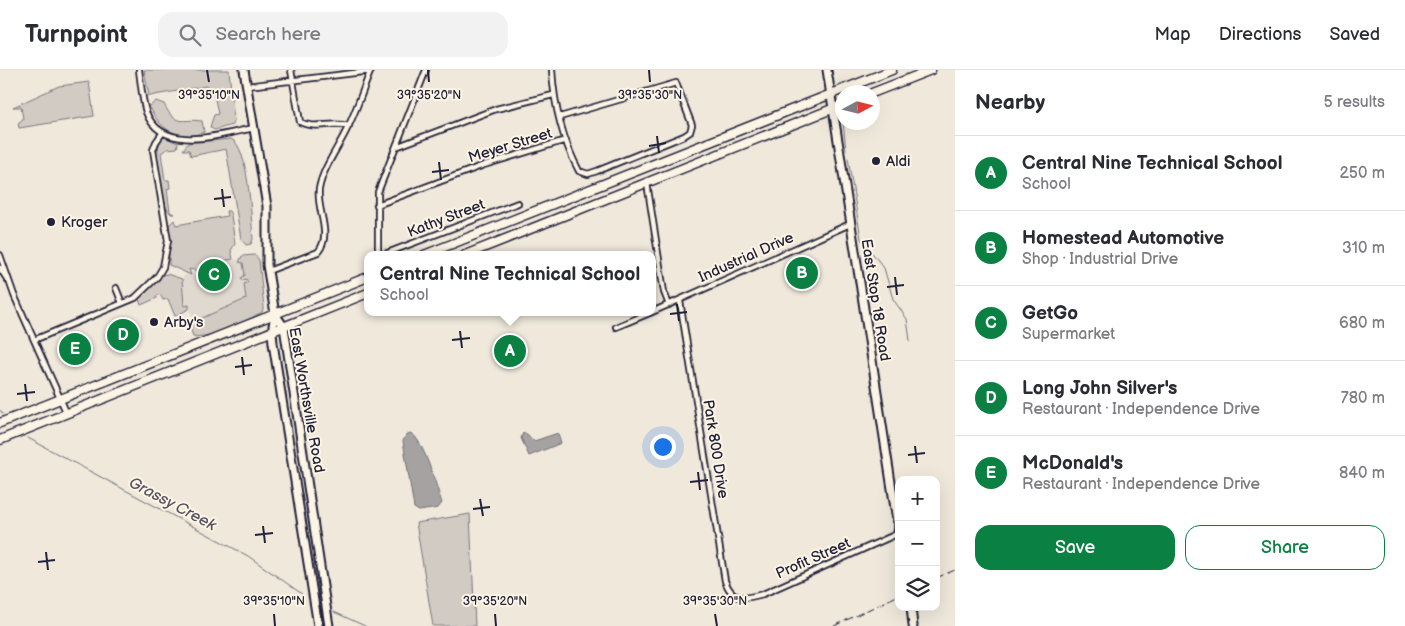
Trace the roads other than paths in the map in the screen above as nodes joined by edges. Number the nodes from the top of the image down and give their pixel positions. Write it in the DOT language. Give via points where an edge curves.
graph roads {
  1 [pos="139,70"];
  2 [pos="244,70"];
  3 [pos="291,70"];
  4 [pos="371,70"];
  5 [pos="427,70"];
  6 [pos="552,70"];
  7 [pos="827,70"];
  8 [pos="892,70"];
  9 [pos="931,70"];
  10 [pos="292,80"];
  11 [pos="247,86"];
  12 [pos="880,90"];
  13 [pos="831,94"];
  14 [pos="553,95"];
  15 [pos="833,109"];
  16 [pos="560,117"];
  17 [pos="349,126"];
  18 [pos="254,128"];
  19 [pos="163,132"];
  20 [pos="566,140"];
  21 [pos="396,147"];
  22 [pos="647,183"];
  23 [pos="518,203"];
  24 [pos="377,205"];
  25 [pos="850,224"];
  26 [pos="380,251"];
  27 [pos="391,251"];
  28 [pos="434,251"];
  29 [pos="475,251"];
  30 [pos="0,255"];
  31 [pos="0,268"];
  32 [pos="268,271"];
  33 [pos="364,280"];
  34 [pos="9,282"];
  35 [pos="116,288"];
  36 [pos="364,295"];
  37 [pos="680,301"];
  38 [pos="122,303"];
  39 [pos="669,305"];
  40 [pos="656,310"];
  41 [pos="275,314"];
  42 [pos="642,316"];
  43 [pos="284,327"];
  44 [pos="616,327"];
  45 [pos="272,332"];
  46 [pos="34,340"];
  47 [pos="61,397"];
  48 [pos="67,414"];
  49 [pos="1,422"];
  50 [pos="0,440"];
  51 [pos="897,521"];
  52 [pos="895,535"];
  53 [pos="737,596"];
  54 [pos="911,611"];
  55 [pos="318,626"];
  56 [pos="329,626"];
  57 [pos="913,626"];
  1 -- 19 [label="street" via="147,113"];
  2 -- 11 [label="main road"];
  3 -- 10 [label="street"];
  4 -- 10 [label="street"];
  4 -- 17 [label="street"];
  5 -- 21 [label="street"];
  6 -- 14 [label="street"];
  7 -- 13 [label="main road, East Stop 18 Road"];
  8 -- 13 [label="main road"];
  9 -- 12 [label="main road"];
  10 -- 11 [label="street"];
  10 -- 17 [label="street" via="300,122 308,126 335,122"];
  11 -- 18 [label="main road"];
  13 -- 15 [label="main road, East Stop 18 Road"];
  13 -- 28 [label="main road"];
  14 -- 16 [label="street"];
  14 -- 21 [label="street" via="496,109"];
  15 -- 22 [label="main road"];
  15 -- 25 [label="main road, East Stop 18 Road"];
  16 -- 20 [label="street"];
  16 -- 20 [label="street, Meyer Street" via="676,83 692,125 684,136 588,174 579,171"];
  17 -- 32 [label="street" via="322,178 319,191 324,245 318,252"];
  18 -- 19 [label="street" via="199,138 181,138"];
  18 -- 32 [label="main road" via="267,206"];
  19 -- 38 [label="street" via="153,150 167,232 167,253 163,267 151,284 135,298"];
  20 -- 24 [label="street, Meyer Street" via="484,165"];
  21 -- 24 [label="street" via="382,181"];
  22 -- 29 [label="main road"];
  22 -- 39 [label="street" via="664,292"];
  23 -- 27 [label="street, Kathy Street"];
  24 -- 26 [label="street"];
  25 -- 37 [label="street, Industrial Drive"];
  25 -- 51 [label="main road, East Stop 18 Road"];
  30 -- 34 [label="street"];
  31 -- 34 [label="street"];
  32 -- 41 [label="main road"];
  33 -- 41 [label="main road"];
  34 -- 46 [label="street"];
  35 -- 38 [label="street"];
  36 -- 43 [label="main road"];
  37 -- 39 [label="street, Industrial Drive"];
  37 -- 53 [label="street, Park 800 Drive" via="725,581 729,592"];
  38 -- 46 [label="street"];
  39 -- 40 [label="street, Industrial Drive"];
  41 -- 43 [label="main road, East Worthsville Road"];
  41 -- 45 [label="main road, East Worthsville Road"];
  41 -- 47 [label="main road"];
  42 -- 44 [label="street, Industrial Drive"];
  43 -- 45 [label="main road"];
  43 -- 56 [label="main road, East Worthsville Road"];
  45 -- 48 [label="main road"];
  45 -- 55 [label="main road, East Worthsville Road"];
  46 -- 47 [label="street"];
  47 -- 48 [label="street"];
  47 -- 49 [label="main road"];
  48 -- 50 [label="main road"];
  52 -- 53 [label="street, Profit Street" via="763,594 748,598"];
  54 -- 57 [label="main road"];
}
